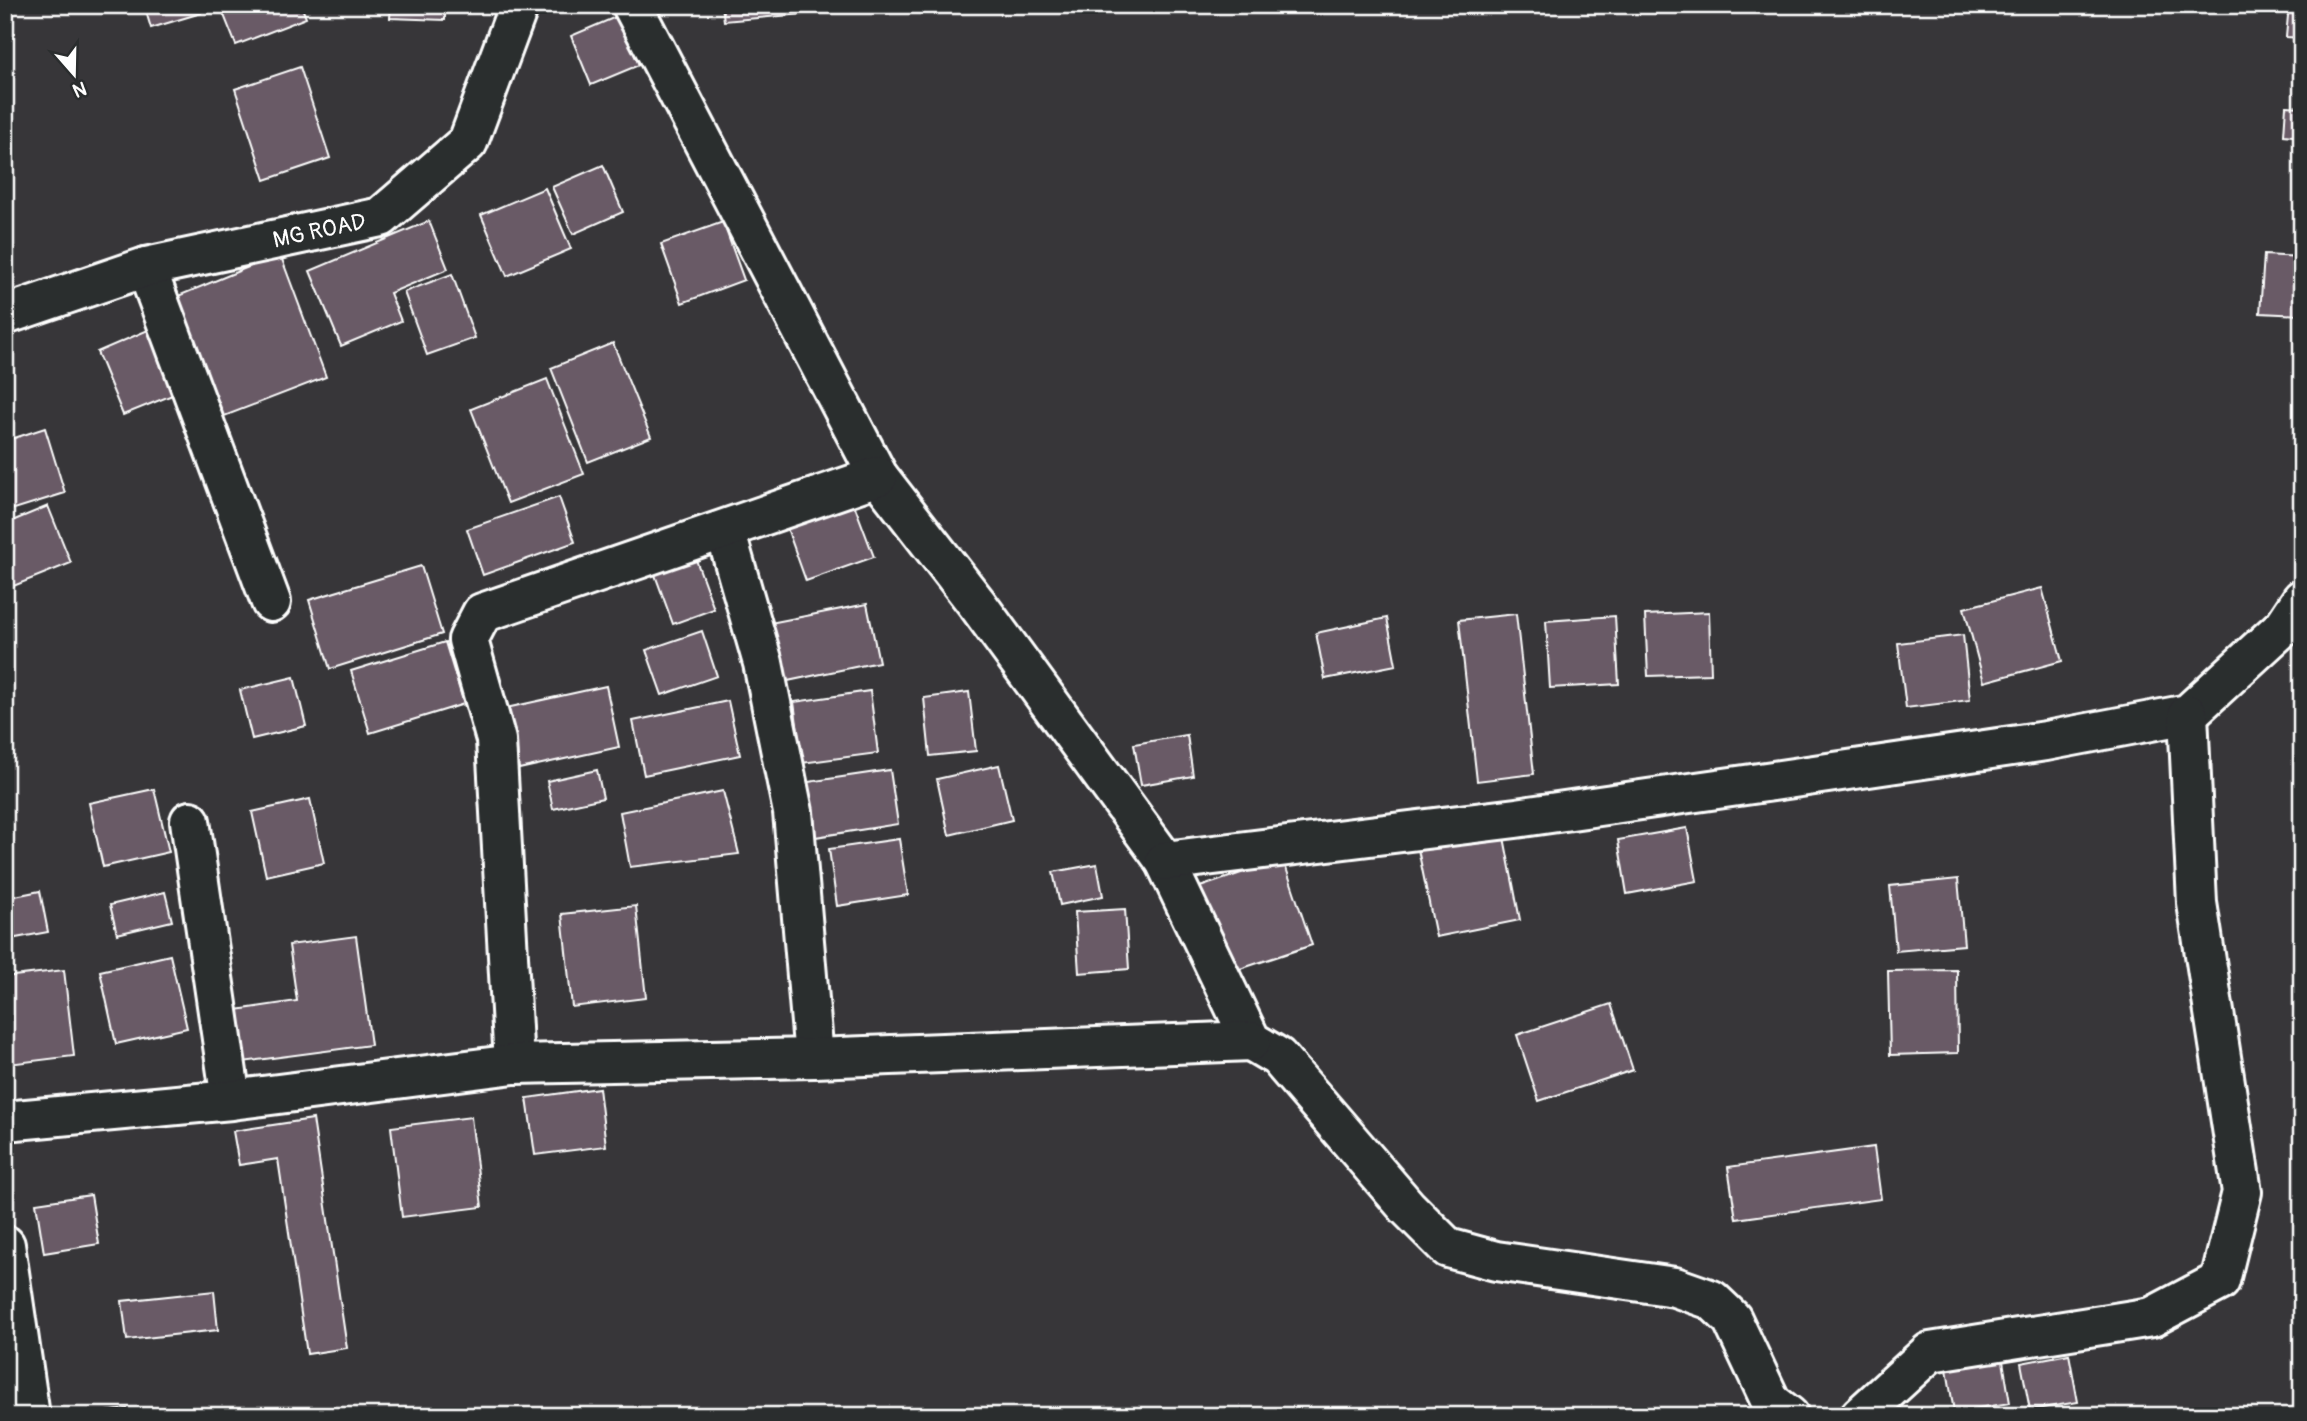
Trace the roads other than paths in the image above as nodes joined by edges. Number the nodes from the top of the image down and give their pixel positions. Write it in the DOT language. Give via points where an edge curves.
graph roads {
  1 [pos="519,5"];
  2 [pos="632,5"];
  3 [pos="146,267"];
  4 [pos="5,315"];
  5 [pos="878,476"];
  6 [pos="725,530"];
  7 [pos="2302,598"];
  8 [pos="271,602"];
  9 [pos="2188,714"];
  10 [pos="190,821"];
  11 [pos="1165,861"];
  12 [pos="1251,1041"];
  13 [pos="814,1058"];
  14 [pos="514,1064"];
  15 [pos="231,1100"];
  16 [pos="5,1121"];
  17 [pos="5,1245"];
  18 [pos="30,1416"];
  19 [pos="1789,1416"];
  20 [pos="1860,1416"];
  1 -- 3 [label="street, MG ROAD" via="468,142 381,217"];
  2 -- 5 [label="street"];
  3 -- 4 [label="street, MG ROAD"];
  3 -- 8 [label="street"];
  5 -- 6 [label="street"];
  5 -- 11 [label="street" via="978,604"];
  6 -- 13 [label="street" via="763,663 793,812"];
  6 -- 14 [label="street" via="482,612 468,640 496,740"];
  7 -- 9 [label="street" via="2284,626"];
  9 -- 11 [label="street" via="2046,741 1516,818"];
  9 -- 20 [label="street" via="2197,903 2242,1192 2220,1281 2152,1317 1930,1352"];
  10 -- 15 [label="street"];
  11 -- 12 [label="street"];
  12 -- 13 [label="street"];
  12 -- 19 [label="street" via="1278,1056 1407,1207 1448,1248 1496,1261 1675,1287 1712,1300 1732,1319 1771,1402"];
  13 -- 14 [label="street"];
  14 -- 15 [label="street"];
  15 -- 16 [label="street"];
  17 -- 18 [label="street"];
}
